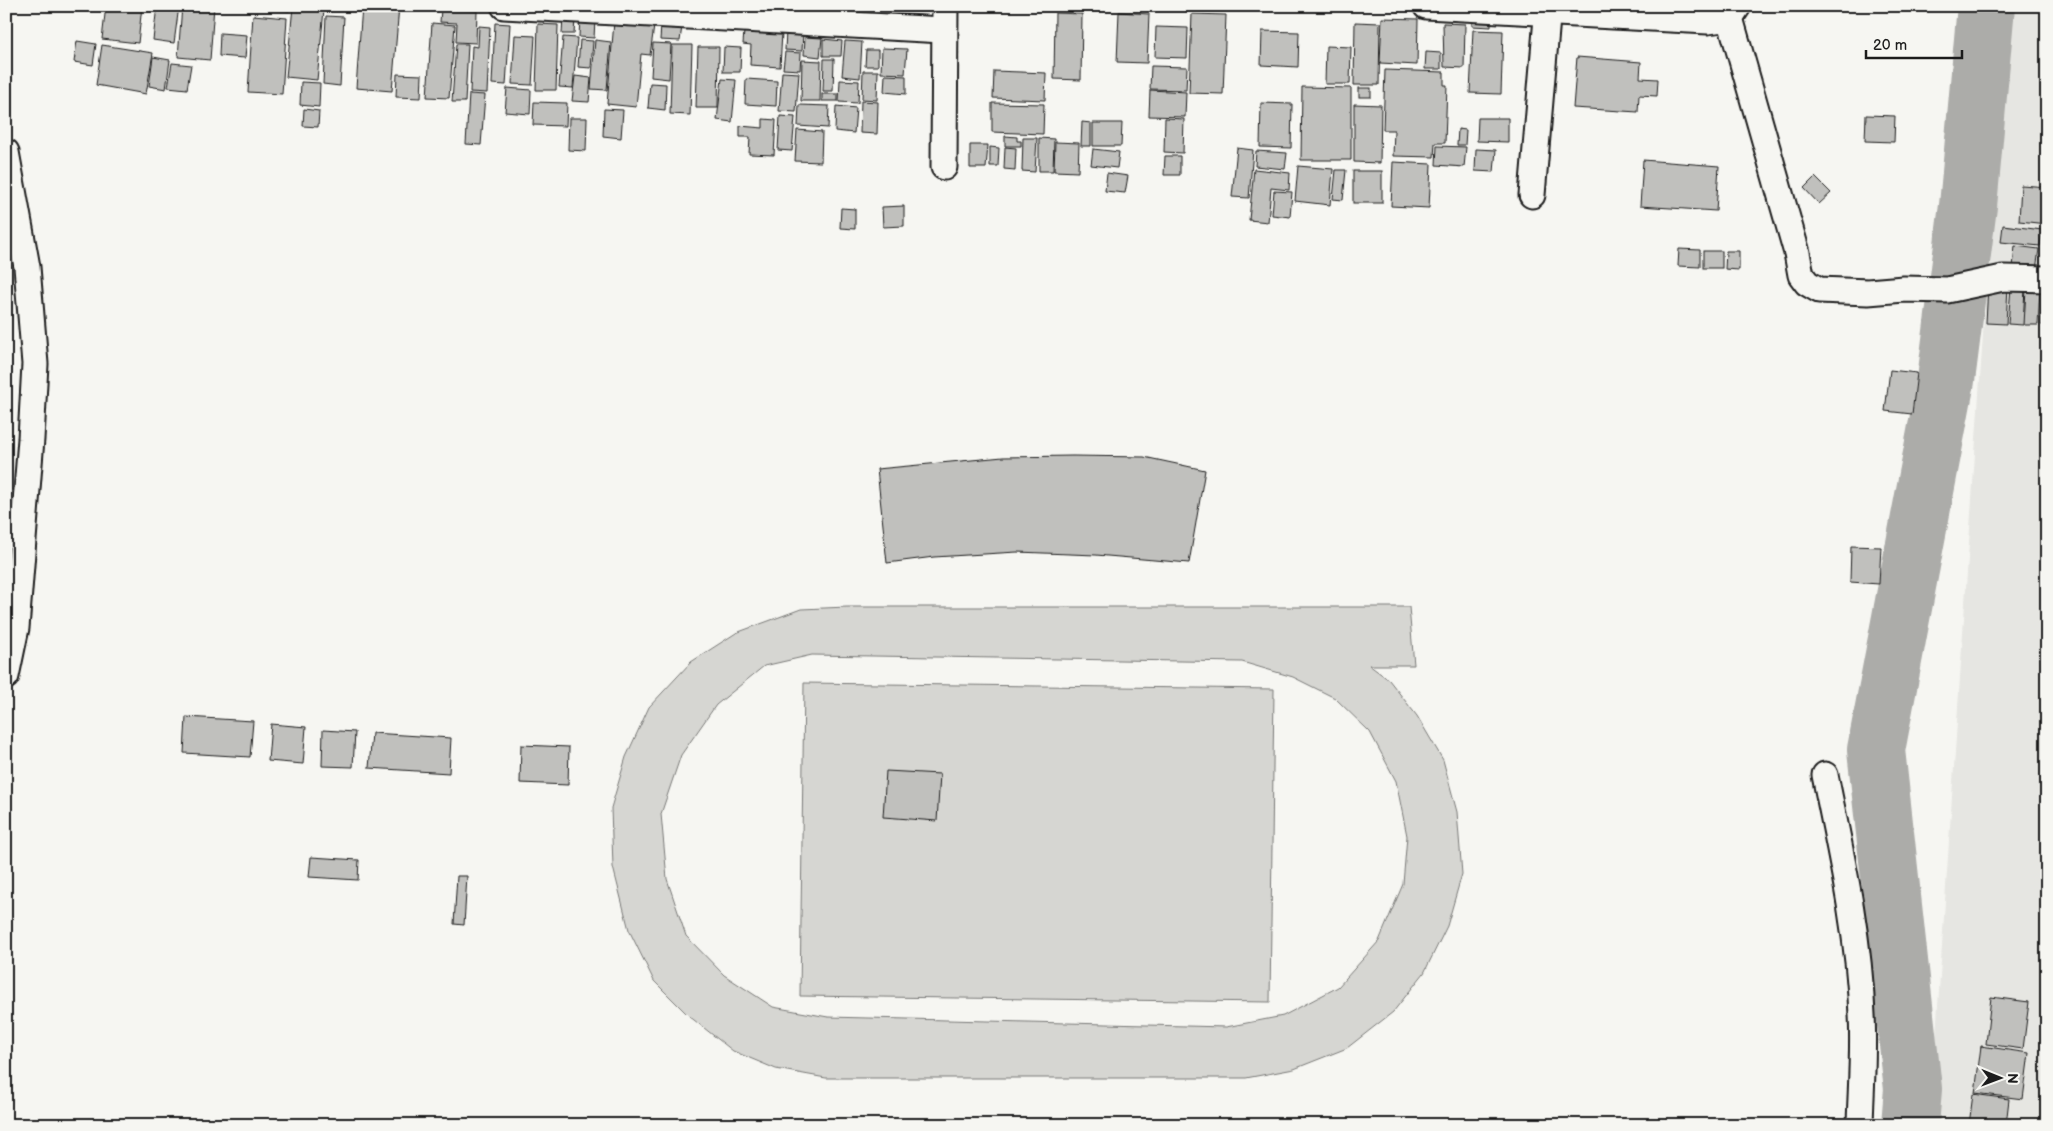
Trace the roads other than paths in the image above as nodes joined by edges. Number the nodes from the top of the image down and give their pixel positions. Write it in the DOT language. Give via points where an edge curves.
graph roads {
  1 [pos="504,6"];
  2 [pos="1426,6"];
  3 [pos="528,7"];
  4 [pos="1548,9"];
  5 [pos="1734,12"];
  6 [pos="944,18"];
  7 [pos="6,152"];
  8 [pos="944,167"];
  9 [pos="1532,195"];
  10 [pos="2047,279"];
  11 [pos="6,676"];
  12 [pos="1825,775"];
  13 [pos="1860,1125"];
  1 -- 3 [label="street"];
  2 -- 4 [label="street"];
  3 -- 6 [label="street"];
  4 -- 5 [label="street" via="1708,21"];
  4 -- 9 [label="street"];
  5 -- 10 [label="street" via="1799,264 1807,283 1819,290 1868,292 1947,290 2003,278"];
  6 -- 8 [label="street"];
  7 -- 11 [label="street" via="28,268 35,364 16,628"];
  12 -- 13 [label="street" via="1858,960 1862,1015"];
}
